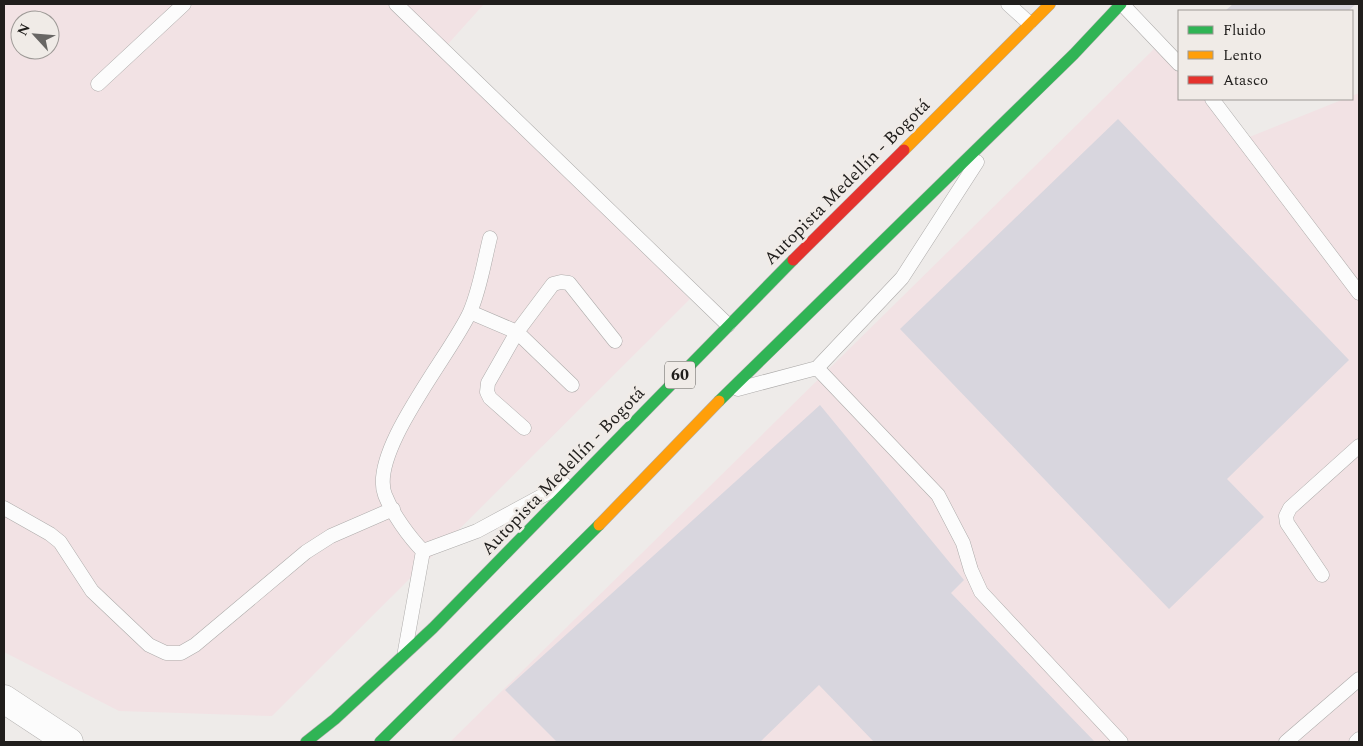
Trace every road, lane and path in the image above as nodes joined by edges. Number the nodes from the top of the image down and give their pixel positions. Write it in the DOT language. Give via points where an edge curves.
graph roads {
  1 [pos="184,4"];
  2 [pos="396,4"];
  3 [pos="1008,4"];
  4 [pos="1050,4"];
  5 [pos="1121,4"];
  6 [pos="1029,23"];
  7 [pos="1178,63"];
  8 [pos="98,84"];
  9 [pos="1213,100"];
  10 [pos="1002,125"];
  11 [pos="490,238"];
  12 [pos="1359,293"];
  13 [pos="470,312"];
  14 [pos="728,325"];
  15 [pos="517,332"];
  16 [pos="615,341"];
  17 [pos="817,368"];
  18 [pos="572,385"];
  19 [pos="728,392"];
  20 [pos="524,428"];
  21 [pos="1359,446"];
  22 [pos="591,469"];
  23 [pos="4,508"];
  24 [pos="393,509"];
  25 [pos="423,550"];
  26 [pos="1322,575"];
  27 [pos="403,657"];
  28 [pos="1359,679"];
  29 [pos="4,699"];
  30 [pos="1359,739"];
  31 [pos="69,742"];
  32 [pos="306,742"];
  33 [pos="380,742"];
  34 [pos="1121,742"];
  35 [pos="1286,742"];
  36 [pos="1356,742"];
  1 -- 8 [label="lane"];
  2 -- 14 [label="lane"];
  3 -- 6 [label="lane"];
  4 -- 6 [label="highway, Autopista Medellín - Bogotá / 60"];
  5 -- 7 [label="lane"];
  5 -- 10 [label="highway, 60"];
  6 -- 14 [label="highway, Autopista Medellín - Bogotá / 60"];
  9 -- 12 [label="lane"];
  10 -- 17 [label="lane" via="902,278"];
  10 -- 19 [label="highway, 60"];
  11 -- 13 [label="lane"];
  13 -- 15 [label="lane"];
  13 -- 24 [label="lane" via="395,437 383,469 384,494"];
  14 -- 22 [label="highway, Autopista Medellín - Bogotá / 60"];
  15 -- 16 [label="lane" via="553,284 561,282 569,284"];
  15 -- 18 [label="lane"];
  15 -- 20 [label="lane" via="488,383 487,392"];
  17 -- 19 [label="lane"];
  17 -- 34 [label="lane" via="938,494 963,543 981,592"];
  19 -- 33 [label="highway, 60" via="569,556"];
  21 -- 26 [label="lane" via="1290,508 1286,516 1287,523"];
  22 -- 25 [label="lane" via="477,531"];
  22 -- 27 [label="highway, Autopista Medellín - Bogotá / 60"];
  23 -- 24 [label="lane" via="60,542 92,591 149,645 166,653 180,653 195,645 306,552 331,536"];
  24 -- 25 [label="lane" via="409,537"];
  25 -- 27 [label="lane"];
  27 -- 32 [label="highway, Autopista Medellín - Bogotá / 60"];
  28 -- 35 [label="lane"];
  29 -- 31 [label="street"];
  30 -- 36 [label="lane"];
}
